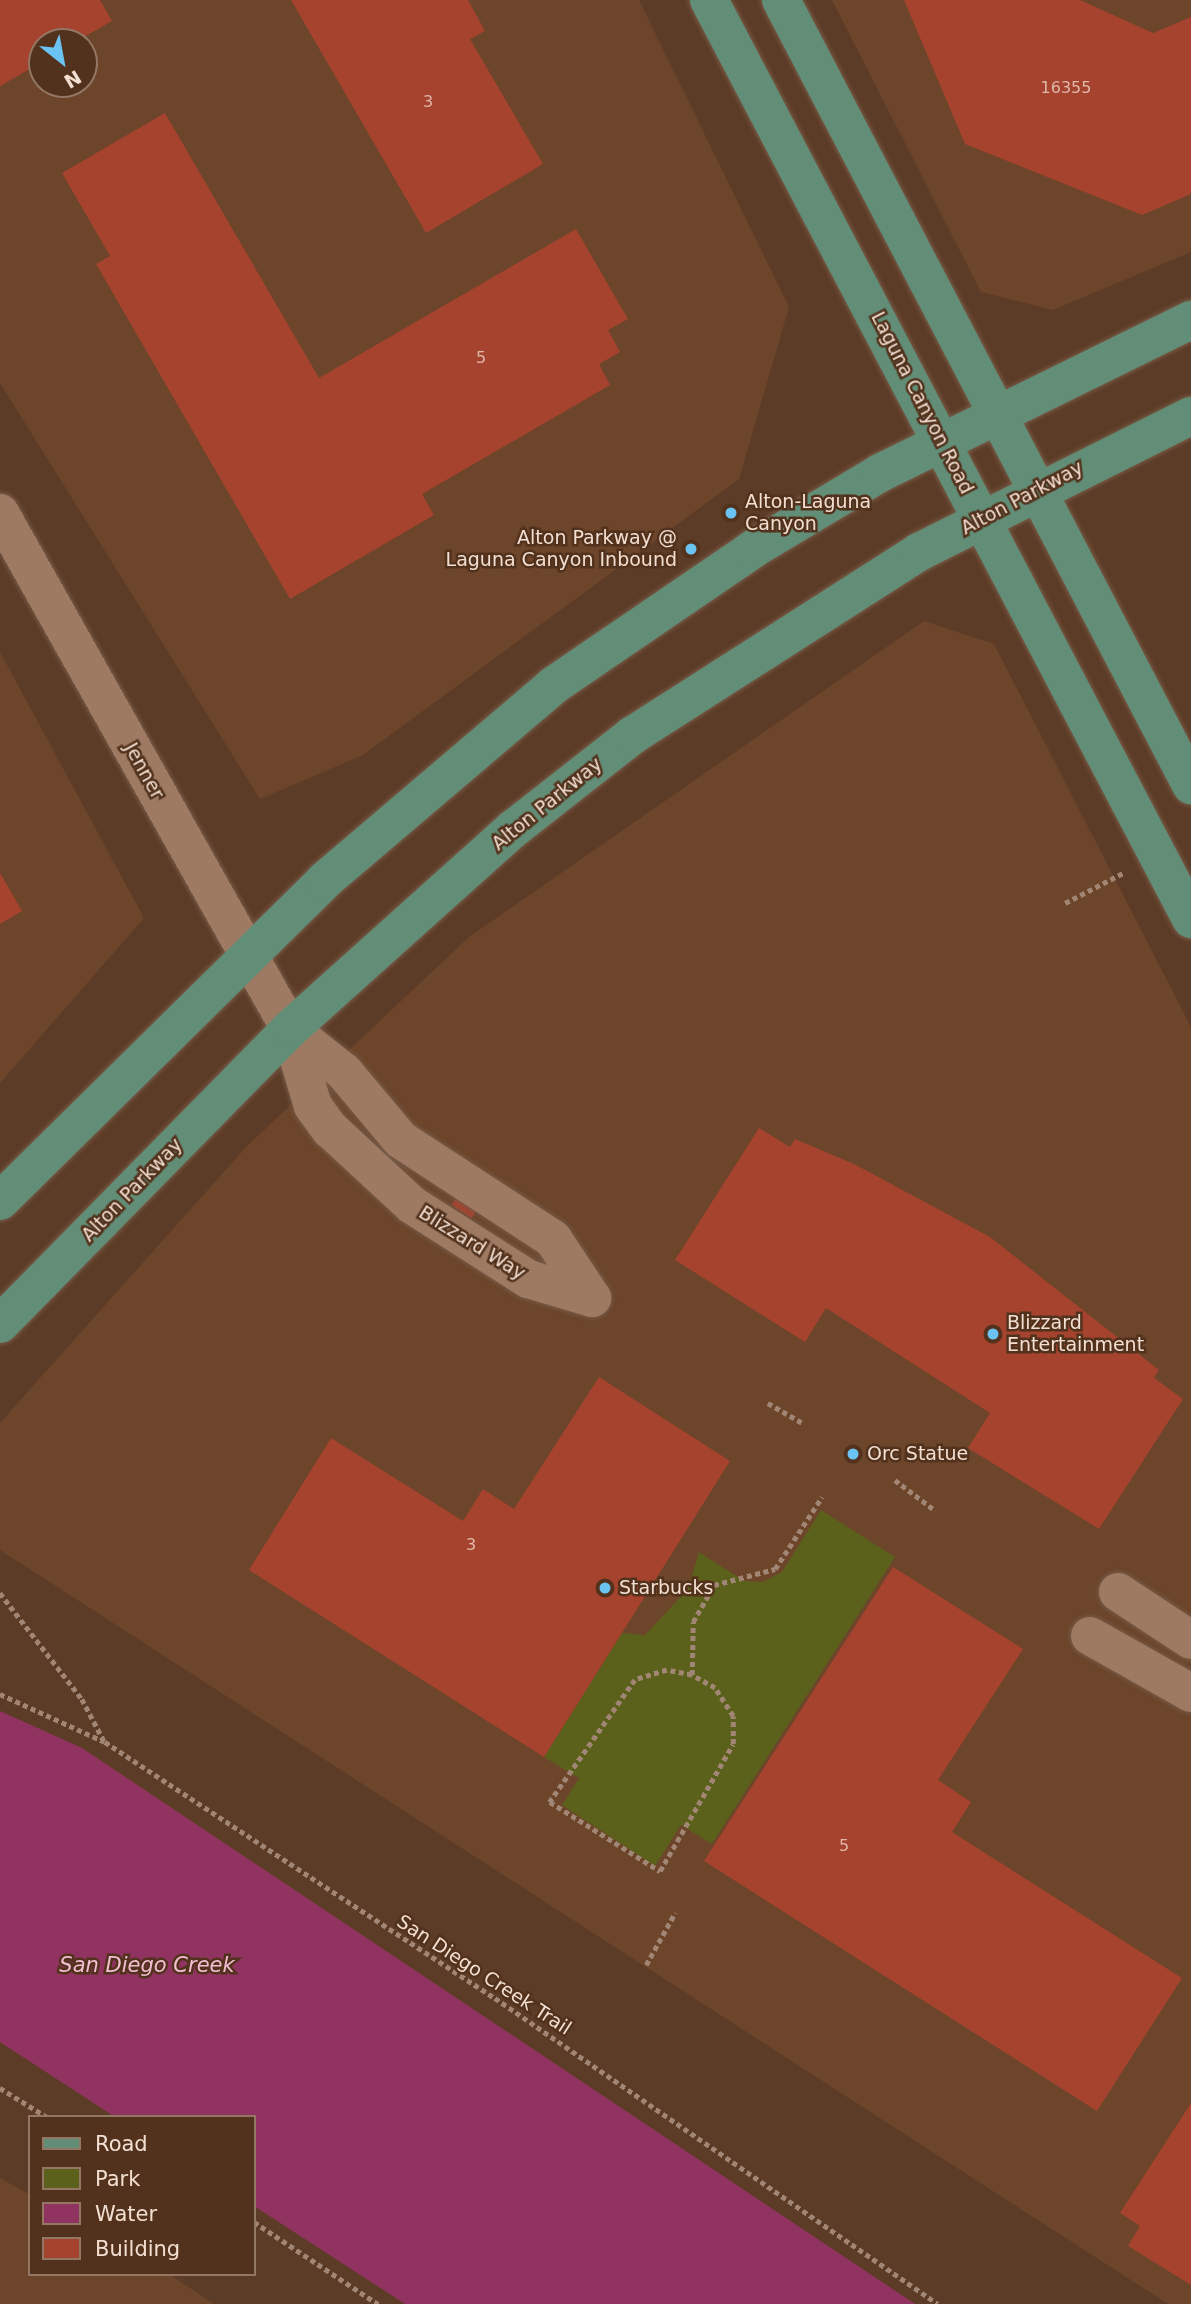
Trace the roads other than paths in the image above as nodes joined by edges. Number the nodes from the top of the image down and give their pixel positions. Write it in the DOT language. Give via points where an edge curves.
graph roads {
  1 [pos="709,0"];
  2 [pos="781,0"];
  3 [pos="1191,320"];
  4 [pos="996,413"];
  5 [pos="1191,416"];
  6 [pos="943,441"];
  7 [pos="1037,490"];
  8 [pos="0,513"];
  9 [pos="982,520"];
  10 [pos="1191,785"];
  11 [pos="1191,919"];
  12 [pos="248,957"];
  13 [pos="290,1029"];
  14 [pos="0,1201"];
  15 [pos="0,1324"];
  16 [pos="1118,1592"];
  17 [pos="1090,1636"];
  18 [pos="1191,1640"];
  19 [pos="1191,1693"];
  1 -- 6 [label="main road, Laguna Canyon Road"];
  2 -- 4 [label="main road"];
  3 -- 4 [label="main road"];
  4 -- 6 [label="main road"];
  4 -- 7 [label="main road"];
  5 -- 7 [label="main road, Alton Parkway"];
  6 -- 9 [label="main road, Laguna Canyon Road"];
  6 -- 12 [label="main road" via="753,549 554,685 409,804"];
  7 -- 9 [label="main road, Alton Parkway"];
  7 -- 10 [label="main road"];
  8 -- 12 [label="street, Jenner"];
  9 -- 11 [label="main road, Laguna Canyon Road"];
  9 -- 13 [label="main road, Alton Parkway" via="823,609 633,735 513,830"];
  12 -- 13 [label="street, Jenner"];
  12 -- 14 [label="main road"];
  13 -- 13 [label="street, Blizzard Way" via="313,1106 382,1184 528,1279 592,1298 553,1239 401,1140 344,1072"];
  13 -- 15 [label="main road, Alton Parkway"];
  16 -- 18 [label="street"];
  17 -- 19 [label="street"];
}
